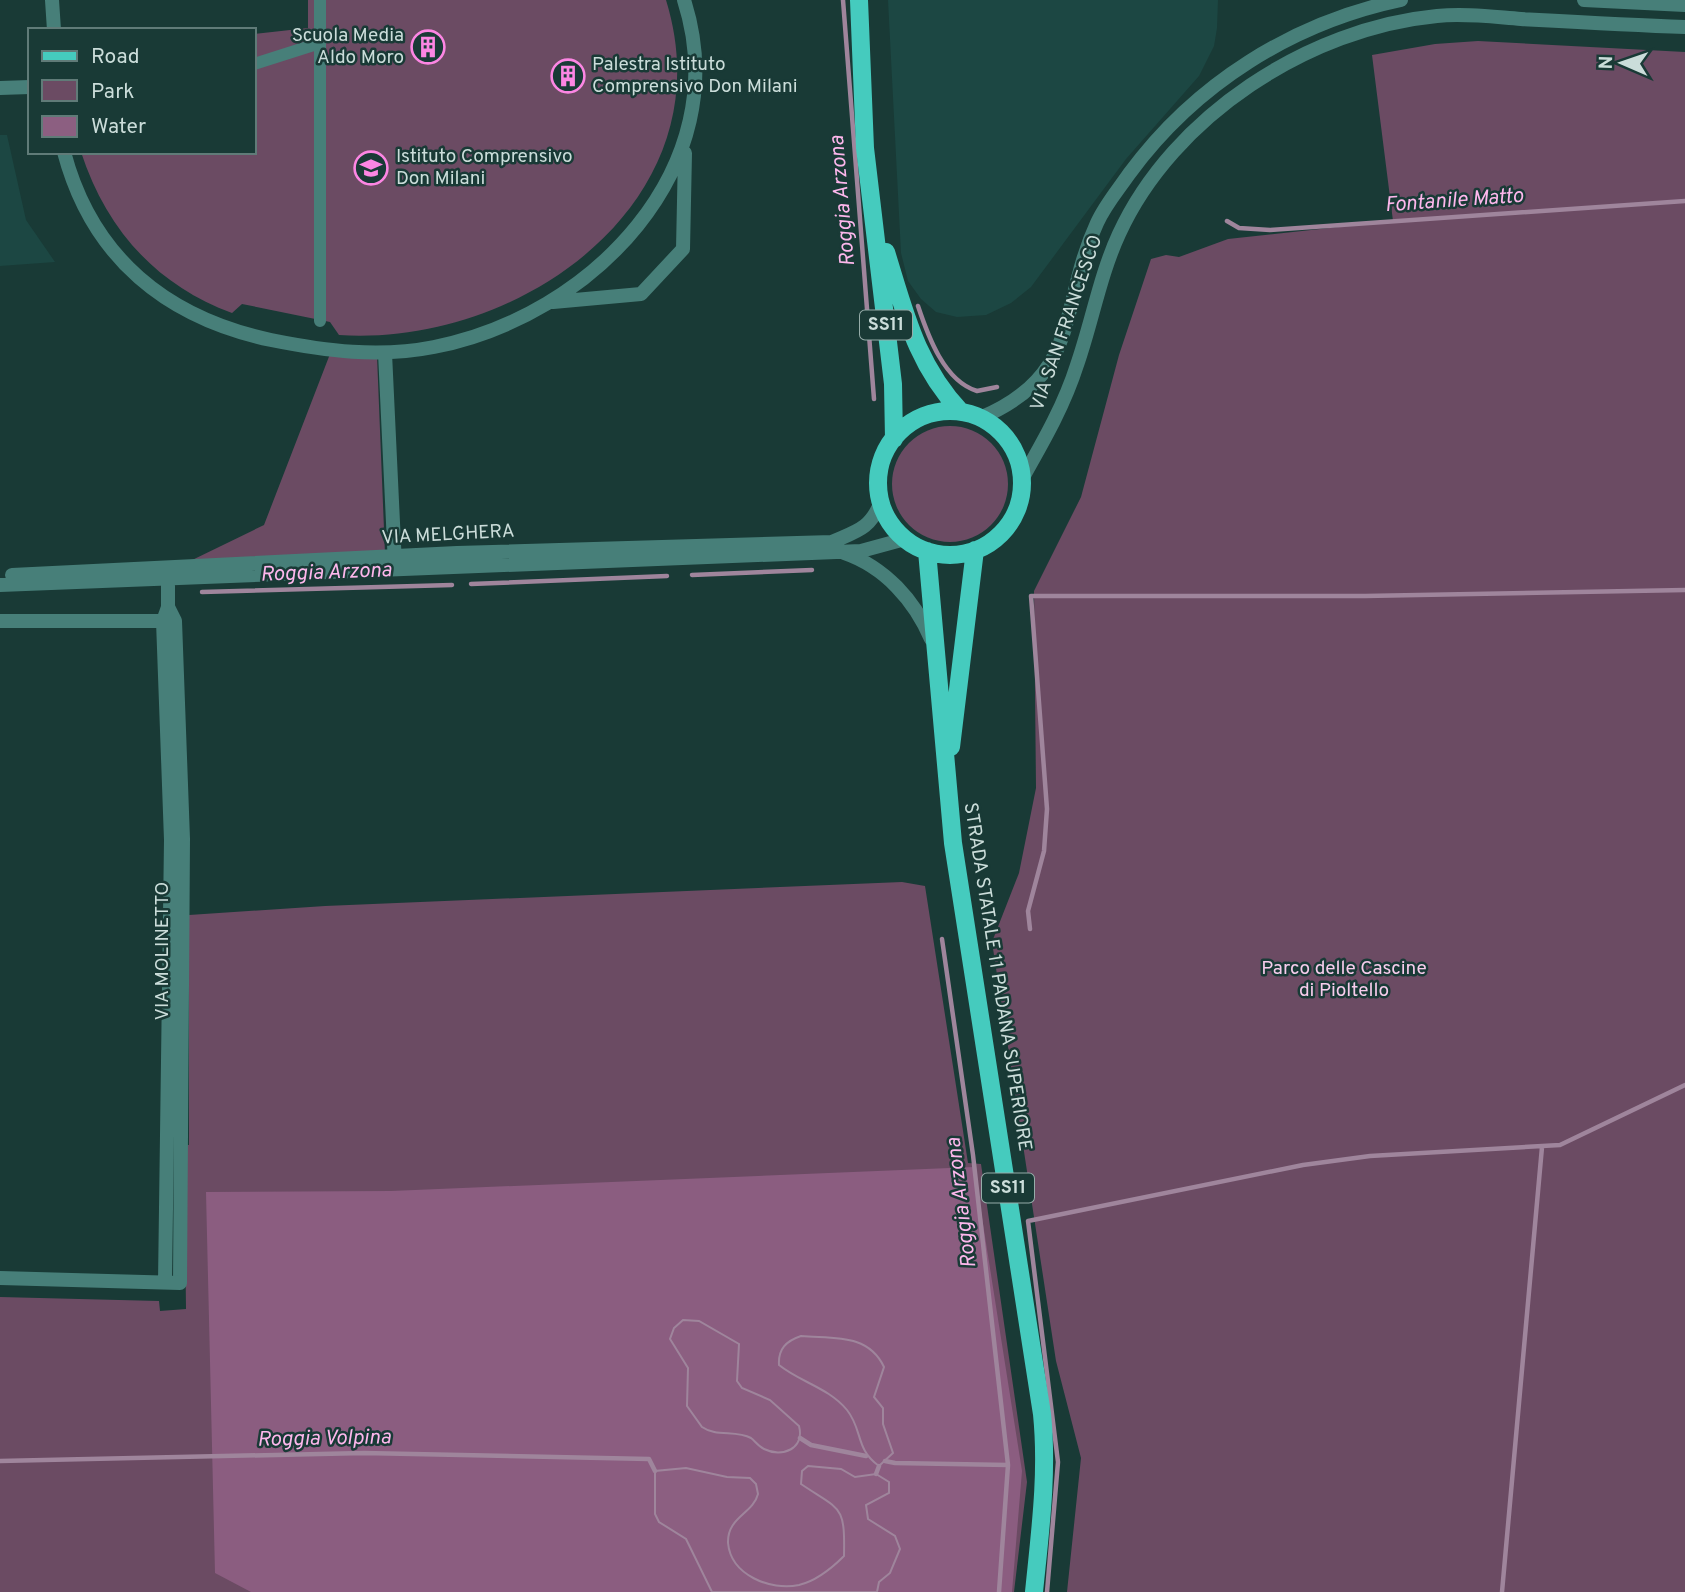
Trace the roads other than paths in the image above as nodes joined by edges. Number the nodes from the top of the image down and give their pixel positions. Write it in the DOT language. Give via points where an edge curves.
graph roads {
  1 [pos="52,0"];
  2 [pos="320,0"];
  3 [pos="684,0"];
  4 [pos="859,0"];
  5 [pos="1401,0"];
  6 [pos="1584,0"];
  7 [pos="1685,5"];
  8 [pos="1685,27"];
  9 [pos="54,28"];
  10 [pos="320,43"];
  11 [pos="256,63"];
  12 [pos="28,87"];
  13 [pos="0,88"];
  14 [pos="685,143"];
  15 [pos="65,154"];
  16 [pos="873,212"];
  17 [pos="548,302"];
  18 [pos="320,321"];
  19 [pos="385,353"];
  20 [pos="961,412"];
  21 [pos="980,418"];
  22 [pos="894,439"];
  23 [pos="1022,479"];
  24 [pos="881,502"];
  25 [pos="905,539"];
  26 [pos="832,551"];
  27 [pos="928,551"];
  28 [pos="975,551"];
  29 [pos="395,563"];
  30 [pos="168,573"];
  31 [pos="0,575"];
  32 [pos="0,585"];
  33 [pos="0,621"];
  34 [pos="169,621"];
  35 [pos="935,649"];
  36 [pos="946,785"];
  37 [pos="0,1278"];
  38 [pos="1034,1592"];
  1 -- 9 [label="street"];
  2 -- 10 [label="street"];
  3 -- 14 [label="street" via="696,64"];
  4 -- 16 [label="main road, SS11" via="865,148"];
  5 -- 21 [label="street, VIA SAN FRANCESCO" via="1335,19 1278,43 1175,119 1144,154 1097,223 1052,363 1014,402"];
  6 -- 7 [label="street"];
  8 -- 23 [label="street, VIA SAN FRANCESCO" via="1439,15 1339,40 1254,84 1187,138 1126,221 1063,405"];
  10 -- 11 [label="street"];
  10 -- 18 [label="street"];
  12 -- 13 [label="street"];
  14 -- 17 [label="street" via="667,185 641,222 593,270"];
  14 -- 17 [label="street" via="683,249 641,294"];
  15 -- 19 [label="street" via="77,192 99,232 128,267 170,302 202,320 245,334 327,351"];
  16 -- 20 [label="main road, SS11" via="919,353 936,383"];
  16 -- 22 [label="main road, SS11" via="893,384"];
  17 -- 19 [label="street" via="468,339"];
  19 -- 29 [label="street"];
  20 -- 21 [label="main road"];
  20 -- 22 [label="main road" via="928,415"];
  21 -- 23 [label="main road" via="997,428 1009,443"];
  22 -- 24 [label="main road, SS11" via="881,466"];
  23 -- 28 [label="main road" via="1010,522 998,537"];
  24 -- 25 [label="main road" via="891,524"];
  24 -- 29 [label="street, VIA MELGHERA" via="874,520 832,542"];
  25 -- 26 [label="street, VIA MELGHERA" via="861,551"];
  25 -- 27 [label="main road"];
  26 -- 29 [label="street, VIA MELGHERA"];
  26 -- 35 [label="street, VIA MELGHERA" via="856,558 906,594"];
  27 -- 28 [label="main road" via="951,555"];
  27 -- 35 [label="main road, STRADA STATALE 11 PADANA SUPERIORE / SS11"];
  28 -- 36 [label="main road, STRADA STATALE 11 PADANA SUPERIORE / SS11"];
  29 -- 30 [label="street, VIA MELGHERA"];
  30 -- 31 [label="street, VIA MELGHERA"];
  30 -- 32 [label="street, VIA MELGHERA"];
  30 -- 34 [label="street, VIA MOLINETTO"];
  33 -- 34 [label="street"];
  34 -- 37 [label="street, VIA MOLINETTO" via="183,839 173,1282"];
  35 -- 36 [label="main road, STRADA STATALE 11 PADANA SUPERIORE / SS11"];
  36 -- 38 [label="main road, STRADA STATALE 11 PADANA SUPERIORE / SS11" via="1042,1414 1044,1501"];
}
